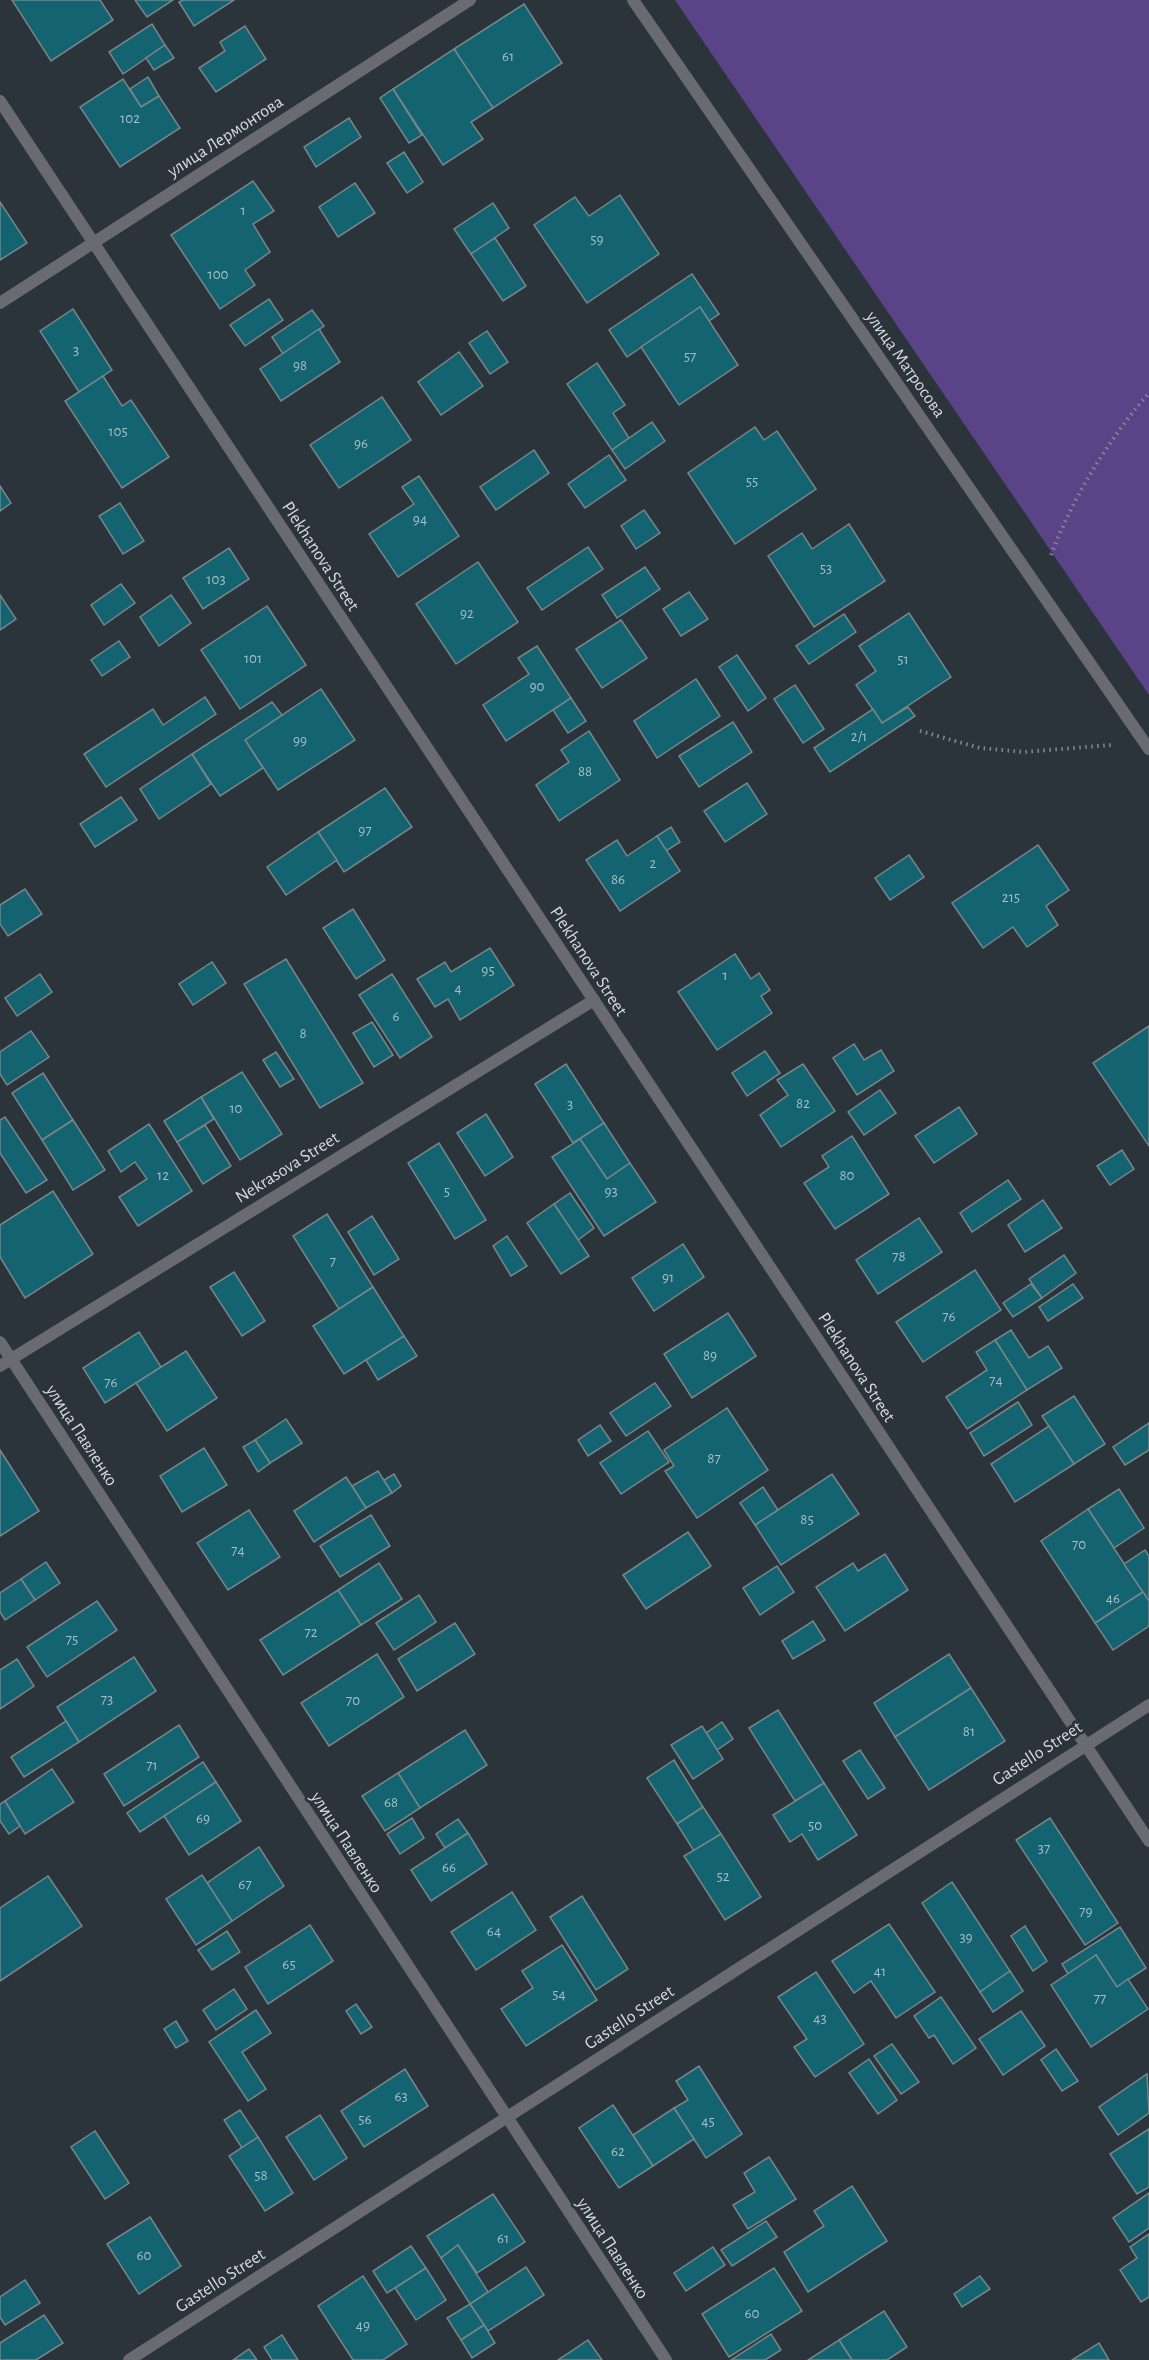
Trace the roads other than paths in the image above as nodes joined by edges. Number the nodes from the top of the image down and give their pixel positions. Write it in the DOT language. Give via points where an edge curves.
graph roads {
  1 [pos="470,0"];
  2 [pos="633,0"];
  3 [pos="0,101"];
  4 [pos="93,243"];
  5 [pos="0,303"];
  6 [pos="1146,745"];
  7 [pos="594,1000"];
  8 [pos="0,1342"];
  9 [pos="5,1363"];
  10 [pos="1149,1705"];
  11 [pos="1085,1744"];
  12 [pos="1149,1841"];
  13 [pos="506,2118"];
  14 [pos="129,2360"];
  15 [pos="666,2360"];
  1 -- 4 [label="street, улица Лермонтова"];
  2 -- 6 [label="street, улица Матросова"];
  3 -- 4 [label="street, Plekhanova Street"];
  4 -- 5 [label="street, улица Лермонтова"];
  4 -- 7 [label="street, Plekhanova Street"];
  7 -- 9 [label="street, Nekrasova Street"];
  7 -- 11 [label="street, Plekhanova Street"];
  8 -- 9 [label="street, улица Павленко"];
  9 -- 13 [label="street, улица Павленко"];
  10 -- 11 [label="street, Gastello Street"];
  11 -- 12 [label="street, Plekhanova Street"];
  11 -- 13 [label="street, Gastello Street"];
  13 -- 14 [label="street, Gastello Street"];
  13 -- 15 [label="street, улица Павленко"];
}
